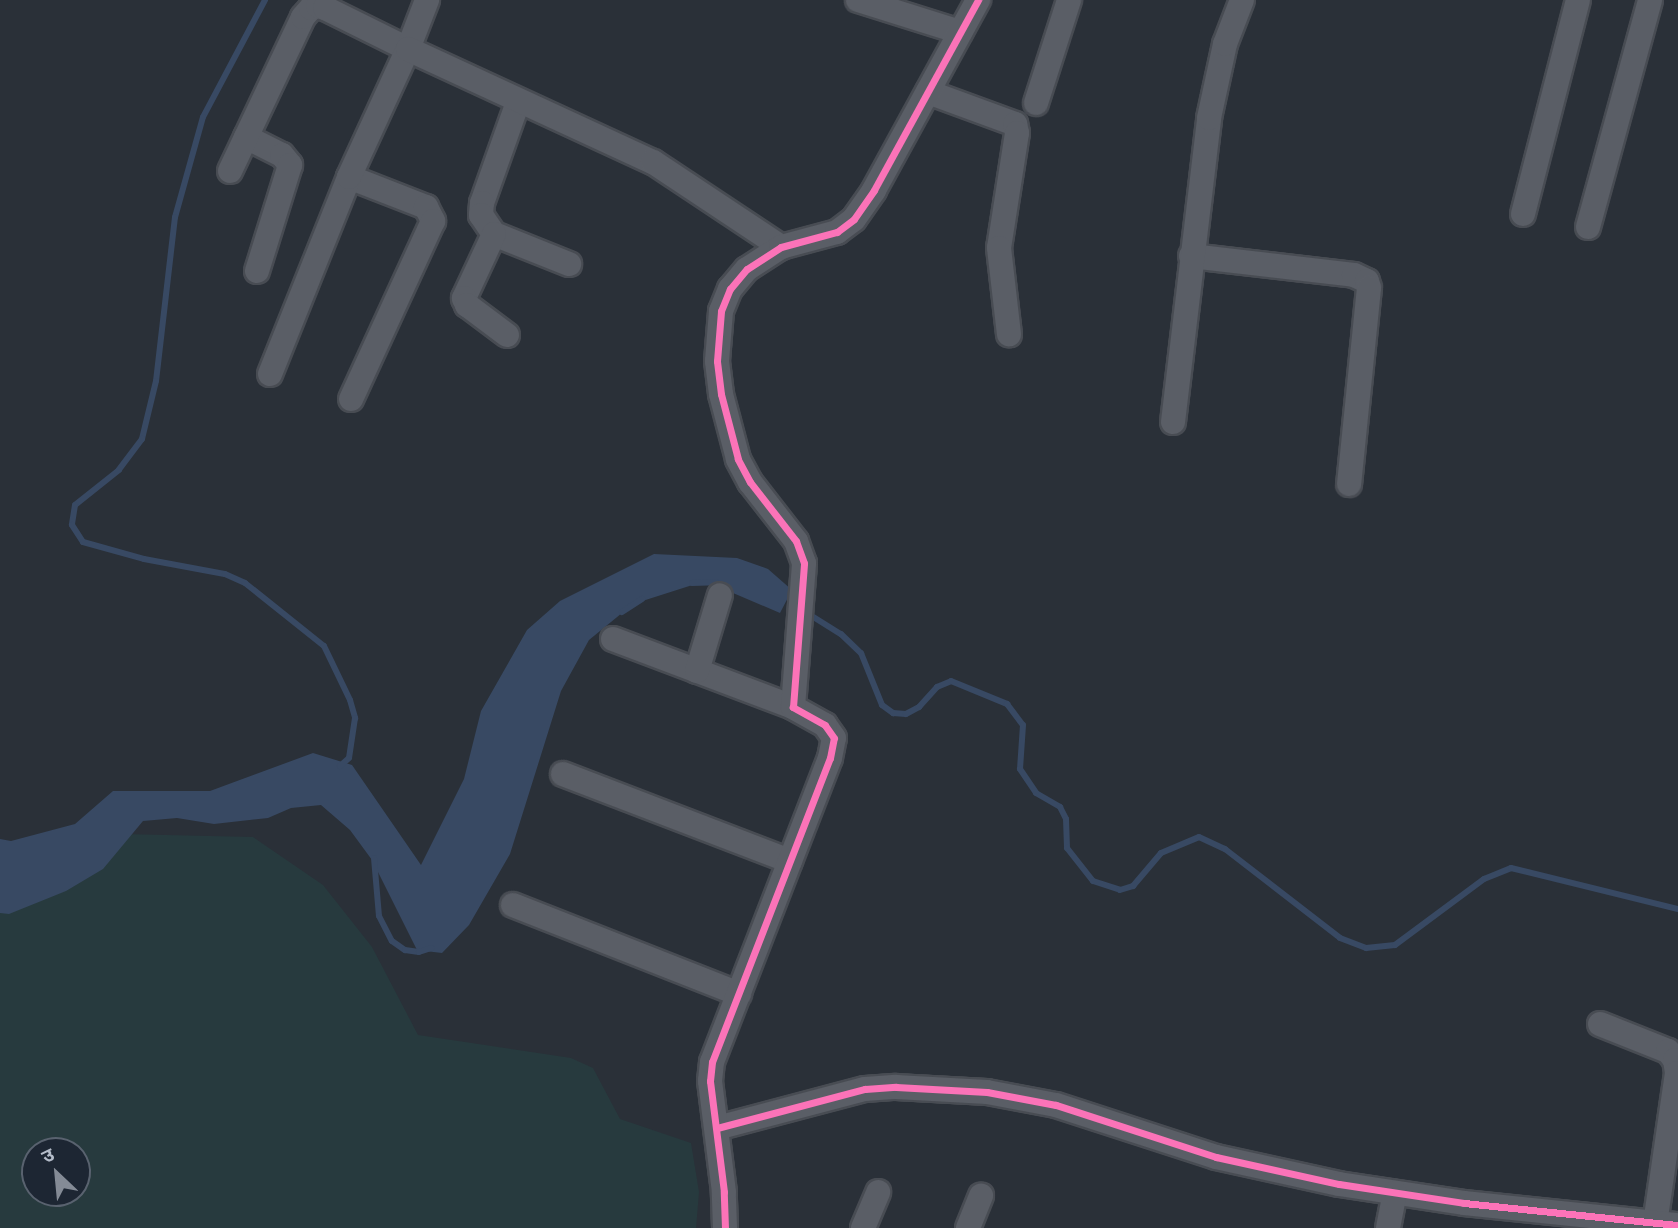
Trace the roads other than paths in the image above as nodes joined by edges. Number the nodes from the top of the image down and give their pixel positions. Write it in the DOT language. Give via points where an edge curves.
graph roads {
  1 [pos="427,0"];
  2 [pos="859,0"];
  3 [pos="978,0"];
  4 [pos="1069,0"];
  5 [pos="1242,0"];
  6 [pos="1578,0"];
  7 [pos="1650,0"];
  8 [pos="960,32"];
  9 [pos="408,49"];
  10 [pos="928,92"];
  11 [pos="518,102"];
  12 [pos="1036,103"];
  13 [pos="246,137"];
  14 [pos="230,171"];
  15 [pos="349,177"];
  16 [pos="1523,214"];
  17 [pos="1588,228"];
  18 [pos="494,234"];
  19 [pos="781,247"];
  20 [pos="1191,256"];
  21 [pos="569,264"];
  22 [pos="257,271"];
  23 [pos="1009,334"];
  24 [pos="507,335"];
  25 [pos="271,374"];
  26 [pos="351,399"];
  27 [pos="1172,422"];
  28 [pos="1349,484"];
  29 [pos="720,595"];
  30 [pos="612,639"];
  31 [pos="697,671"];
  32 [pos="793,707"];
  33 [pos="564,774"];
  34 [pos="790,861"];
  35 [pos="513,905"];
  36 [pos="740,994"];
  37 [pos="1600,1024"];
  38 [pos="717,1128"];
  39 [pos="878,1192"];
  40 [pos="1395,1193"];
  41 [pos="981,1196"];
  42 [pos="1666,1225"];
  43 [pos="725,1228"];
  44 [pos="863,1228"];
  45 [pos="968,1228"];
  46 [pos="1388,1228"];
  1 -- 9 [label="street"];
  2 -- 8 [label="street"];
  3 -- 8 [label="street"];
  4 -- 12 [label="street"];
  5 -- 20 [label="street" via="1216,77"];
  6 -- 16 [label="street"];
  7 -- 17 [label="street"];
  8 -- 10 [label="street"];
  9 -- 11 [label="street"];
  9 -- 13 [label="street" via="325,8 310,8"];
  9 -- 15 [label="street"];
  10 -- 19 [label="street" via="854,219 837,232"];
  10 -- 23 [label="street" via="1015,124 999,248"];
  11 -- 18 [label="street" via="482,203 481,215"];
  11 -- 19 [label="street" via="664,168"];
  13 -- 14 [label="street"];
  13 -- 22 [label="street" via="290,164"];
  15 -- 25 [label="street"];
  15 -- 26 [label="street" via="419,204 431,213 433,221"];
  18 -- 21 [label="street"];
  18 -- 24 [label="street" via="464,298"];
  19 -- 32 [label="street" via="747,269 730,289 721,312 717,361 738,459 796,541 804,563"];
  20 -- 27 [label="street"];
  20 -- 28 [label="street" via="1354,275 1367,281"];
  29 -- 31 [label="street"];
  30 -- 31 [label="street"];
  31 -- 32 [label="street"];
  32 -- 34 [label="street" via="825,725 834,738"];
  33 -- 34 [label="street"];
  34 -- 36 [label="street"];
  35 -- 36 [label="street"];
  36 -- 38 [label="street" via="712,1062"];
  37 -- 42 [label="street" via="1668,1051 1675,1060"];
  38 -- 40 [label="street" via="865,1089 987,1092 1056,1105 1216,1157"];
  38 -- 43 [label="street"];
  39 -- 44 [label="street"];
  40 -- 42 [label="street"];
  40 -- 46 [label="street"];
  41 -- 45 [label="street"];
}
